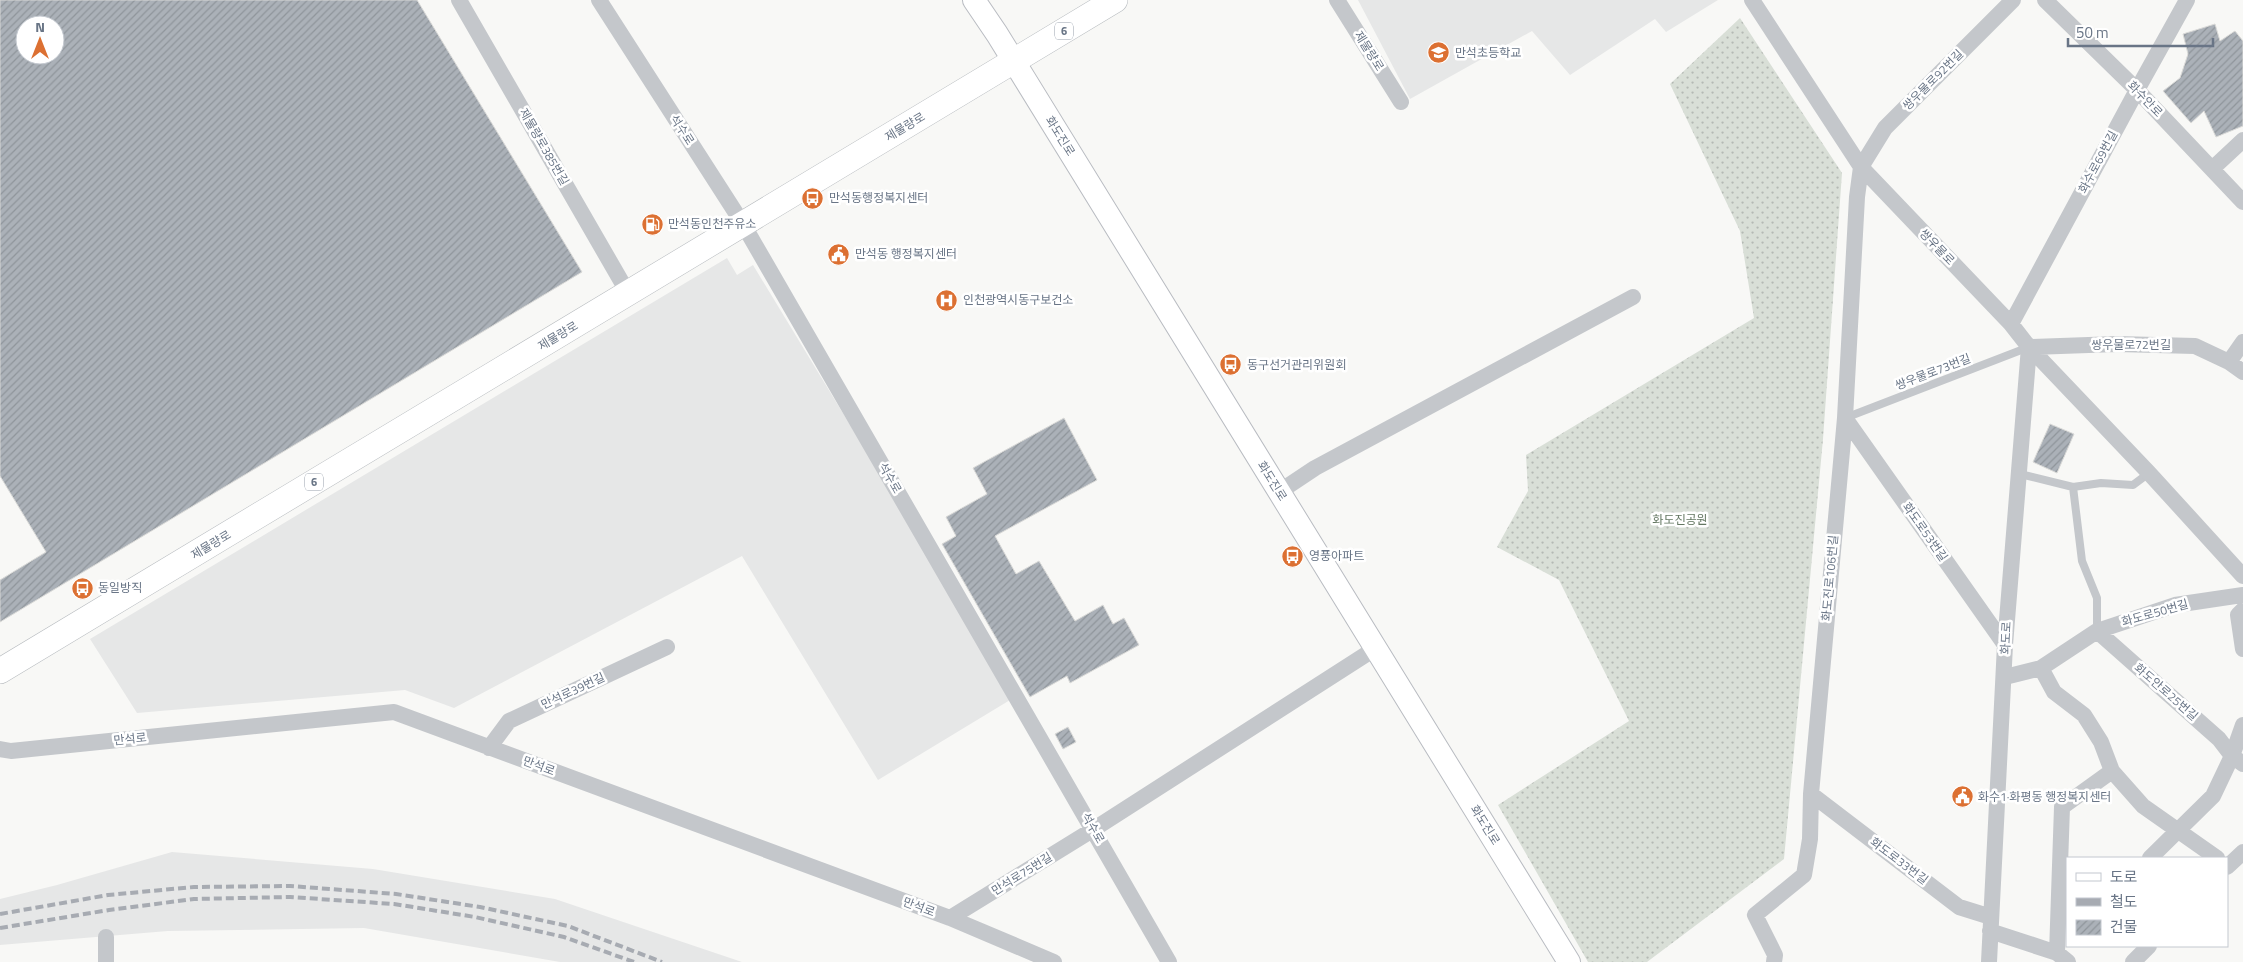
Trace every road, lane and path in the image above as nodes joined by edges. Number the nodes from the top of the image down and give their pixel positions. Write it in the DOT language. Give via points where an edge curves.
graph roads {
  1 [pos="459,0"];
  2 [pos="599,0"];
  3 [pos="974,0"];
  4 [pos="1115,0"];
  5 [pos="1337,0"];
  6 [pos="1752,0"];
  7 [pos="2012,0"];
  8 [pos="2044,0"];
  9 [pos="2187,0"];
  10 [pos="1014,62"];
  11 [pos="2137,90"];
  12 [pos="1401,102"];
  13 [pos="2243,140"];
  14 [pos="1861,166"];
  15 [pos="2212,169"];
  16 [pos="2243,202"];
  17 [pos="743,224"];
  18 [pos="628,293"];
  19 [pos="1633,297"];
  20 [pos="2011,324"];
  21 [pos="2243,342"];
  22 [pos="2029,347"];
  23 [pos="2229,362"];
  24 [pos="2243,372"];
  25 [pos="1844,418"];
  26 [pos="2149,472"];
  27 [pos="2020,474"];
  28 [pos="2073,487"];
  29 [pos="1279,492"];
  30 [pos="2243,576"];
  31 [pos="2243,594"];
  32 [pos="2243,610"];
  33 [pos="2097,631"];
  34 [pos="2005,645"];
  35 [pos="667,647"];
  36 [pos="1376,648"];
  37 [pos="2243,649"];
  38 [pos="2041,668"];
  39 [pos="0,671"];
  40 [pos="2005,677"];
  41 [pos="2243,725"];
  42 [pos="489,748"];
  43 [pos="0,749"];
  44 [pos="2238,760"];
  45 [pos="2112,771"];
  46 [pos="1811,794"];
  47 [pos="1094,829"];
  48 [pos="2176,831"];
  49 [pos="2243,852"];
  50 [pos="2151,857"];
  51 [pos="2214,857"];
  52 [pos="2228,861"];
  53 [pos="950,918"];
  54 [pos="1991,924"];
  55 [pos="106,937"];
  56 [pos="2147,947"];
  57 [pos="2064,953"];
  58 [pos="106,962"];
  59 [pos="1054,962"];
  60 [pos="1169,962"];
  61 [pos="1569,962"];
  62 [pos="1774,962"];
  63 [pos="1989,962"];
  64 [pos="2133,962"];
  1 -- 18 [label="street, 제물량로385번길"];
  2 -- 17 [label="street, 석수로"];
  3 -- 10 [label="street, 화도진로"];
  4 -- 10 [label="main road, 제물량로 / 6"];
  5 -- 12 [label="street, 제물량로"];
  6 -- 14 [label="street, 쌍우물로"];
  7 -- 14 [label="street, 쌍우물로92번길" via="1885,128"];
  8 -- 11 [label="street, 화수안로"];
  9 -- 11 [label="street, 화수로69번길"];
  10 -- 17 [label="main road, 제물량로 / 6"];
  10 -- 29 [label="street, 화도진로"];
  11 -- 15 [label="street, 화수안로"];
  11 -- 20 [label="street, 화수로69번길"];
  13 -- 15 [label="street"];
  14 -- 20 [label="street, 쌍우물로"];
  14 -- 25 [label="street, 화도진로106번길"];
  15 -- 16 [label="street, 화수안로"];
  17 -- 18 [label="main road, 제물량로 / 6"];
  17 -- 47 [label="street, 석수로"];
  18 -- 39 [label="main road, 제물량로 / 6"];
  19 -- 29 [label="street" via="1315,468"];
  20 -- 22 [label="street, 쌍우물로"];
  21 -- 23 [label="street"];
  22 -- 23 [label="street, 쌍우물로72번길" via="2195,346"];
  22 -- 25 [label="lane, 쌍우물로73번길"];
  22 -- 26 [label="street, 쌍우물로"];
  22 -- 27 [label="street, 화도로"];
  23 -- 24 [label="street, 쌍우물로72번길"];
  25 -- 34 [label="street, 화도로53번길"];
  25 -- 46 [label="street, 화도진로106번길"];
  26 -- 28 [label="lane" via="2133,485 2101,483"];
  26 -- 30 [label="street, 쌍우물로"];
  27 -- 28 [label="lane"];
  27 -- 34 [label="street, 화도로"];
  28 -- 33 [label="lane" via="2082,561 2097,598"];
  29 -- 36 [label="street, 화도진로"];
  31 -- 33 [label="street, 화도로50번길" via="2175,605"];
  32 -- 37 [label="street" via="2238,615"];
  33 -- 38 [label="street, 화도로50번길"];
  33 -- 44 [label="street, 화도안로25번길" via="2219,739"];
  34 -- 40 [label="street, 화도로"];
  35 -- 42 [label="street, 만석로39번길" via="509,721"];
  36 -- 47 [label="street, 만석로75번길"];
  36 -- 61 [label="street, 화도진로"];
  38 -- 40 [label="street, 화도로50번길"];
  38 -- 45 [label="street" via="2054,692 2084,715 2101,742"];
  40 -- 54 [label="street, 화도로"];
  41 -- 44 [label="street"];
  42 -- 43 [label="street, 만석로" via="394,712 11,751"];
  42 -- 53 [label="street, 만석로"];
  44 -- 48 [label="street" via="2213,796"];
  45 -- 48 [label="street" via="2142,806"];
  45 -- 57 [label="street" via="2062,807"];
  46 -- 54 [label="street, 화도로33번길" via="1959,907"];
  46 -- 62 [label="street, 화도진로106번길" via="1810,839 1804,874 1755,915 1775,955"];
  47 -- 53 [label="street, 만석로75번길"];
  47 -- 60 [label="street, 석수로"];
  48 -- 50 [label="street"];
  48 -- 51 [label="street"];
  49 -- 52 [label="street"];
  53 -- 59 [label="street, 만석로"];
  54 -- 57 [label="street"];
  54 -- 63 [label="street, 화도로"];
  55 -- 58 [label="street"];
  56 -- 64 [label="street"];
}
